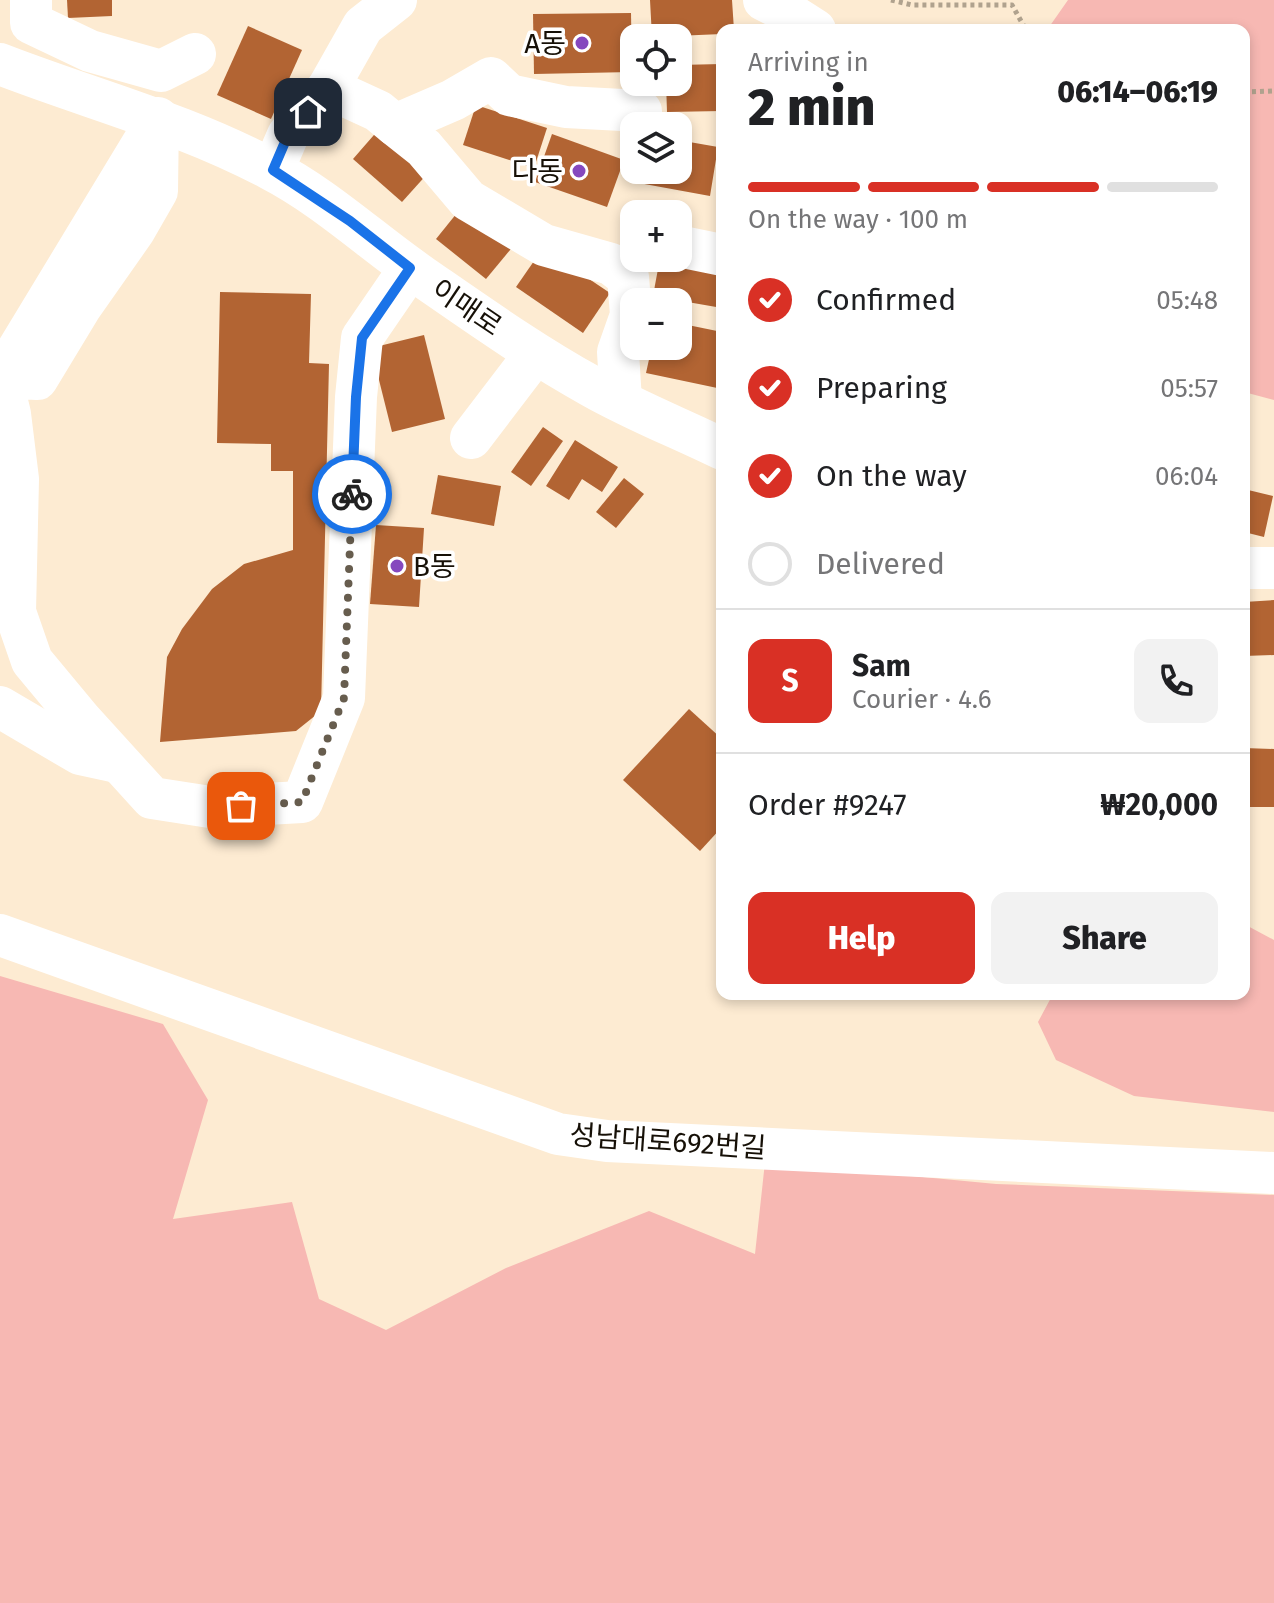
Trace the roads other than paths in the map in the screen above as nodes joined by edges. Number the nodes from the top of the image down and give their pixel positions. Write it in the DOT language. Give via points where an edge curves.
graph roads {
  1 [pos="31,0"];
  2 [pos="396,0"];
  3 [pos="764,0"];
  4 [pos="358,13"];
  5 [pos="806,24"];
  6 [pos="195,54"];
  7 [pos="0,64"];
  8 [pos="328,88"];
  9 [pos="641,111"];
  10 [pos="158,118"];
  11 [pos="395,125"];
  12 [pos="273,170"];
  13 [pos="692,249"];
  14 [pos="716,254"];
  15 [pos="620,265"];
  16 [pos="410,268"];
  17 [pos="636,272"];
  18 [pos="535,354"];
  19 [pos="0,378"];
  20 [pos="621,401"];
  21 [pos="471,438"];
  22 [pos="716,446"];
  23 [pos="1250,568"];
  24 [pos="1274,568"];
  25 [pos="7,609"];
  26 [pos="0,707"];
  27 [pos="119,763"];
  28 [pos="0,935"];
  29 [pos="1274,1173"];
  1 -- 6 [label="street" via="31,23 90,51 161,71"];
  2 -- 4 [label="street"];
  3 -- 5 [label="street"];
  4 -- 8 [label="street"];
  7 -- 10 [label="street, 이매로"];
  8 -- 11 [label="street" via="378,111"];
  8 -- 12 [label="street" via="288,135"];
  9 -- 11 [label="street" via="566,107 509,95 491,78"];
  10 -- 12 [label="street, 이매로"];
  10 -- 19 [label="street"];
  11 -- 15 [label="street" via="424,148 468,200 544,245"];
  12 -- 16 [label="street, 이매로"];
  13 -- 14 [label="street"];
  16 -- 18 [label="street, 이매로"];
  16 -- 27 [label="street" via="362,338 344,698 302,802 210,807 152,798"];
  17 -- 20 [label="street" via="631,315 618,352"];
  18 -- 20 [label="street, 이매로"];
  18 -- 21 [label="street"];
  19 -- 25 [label="street" via="18,479"];
  20 -- 22 [label="street, 이매로"];
  23 -- 24 [label="street"];
  25 -- 27 [label="street" via="32,661"];
  26 -- 27 [label="street" via="80,754"];
  28 -- 29 [label="street, 성남대로692번길" via="558,1134 607,1141"];
}
